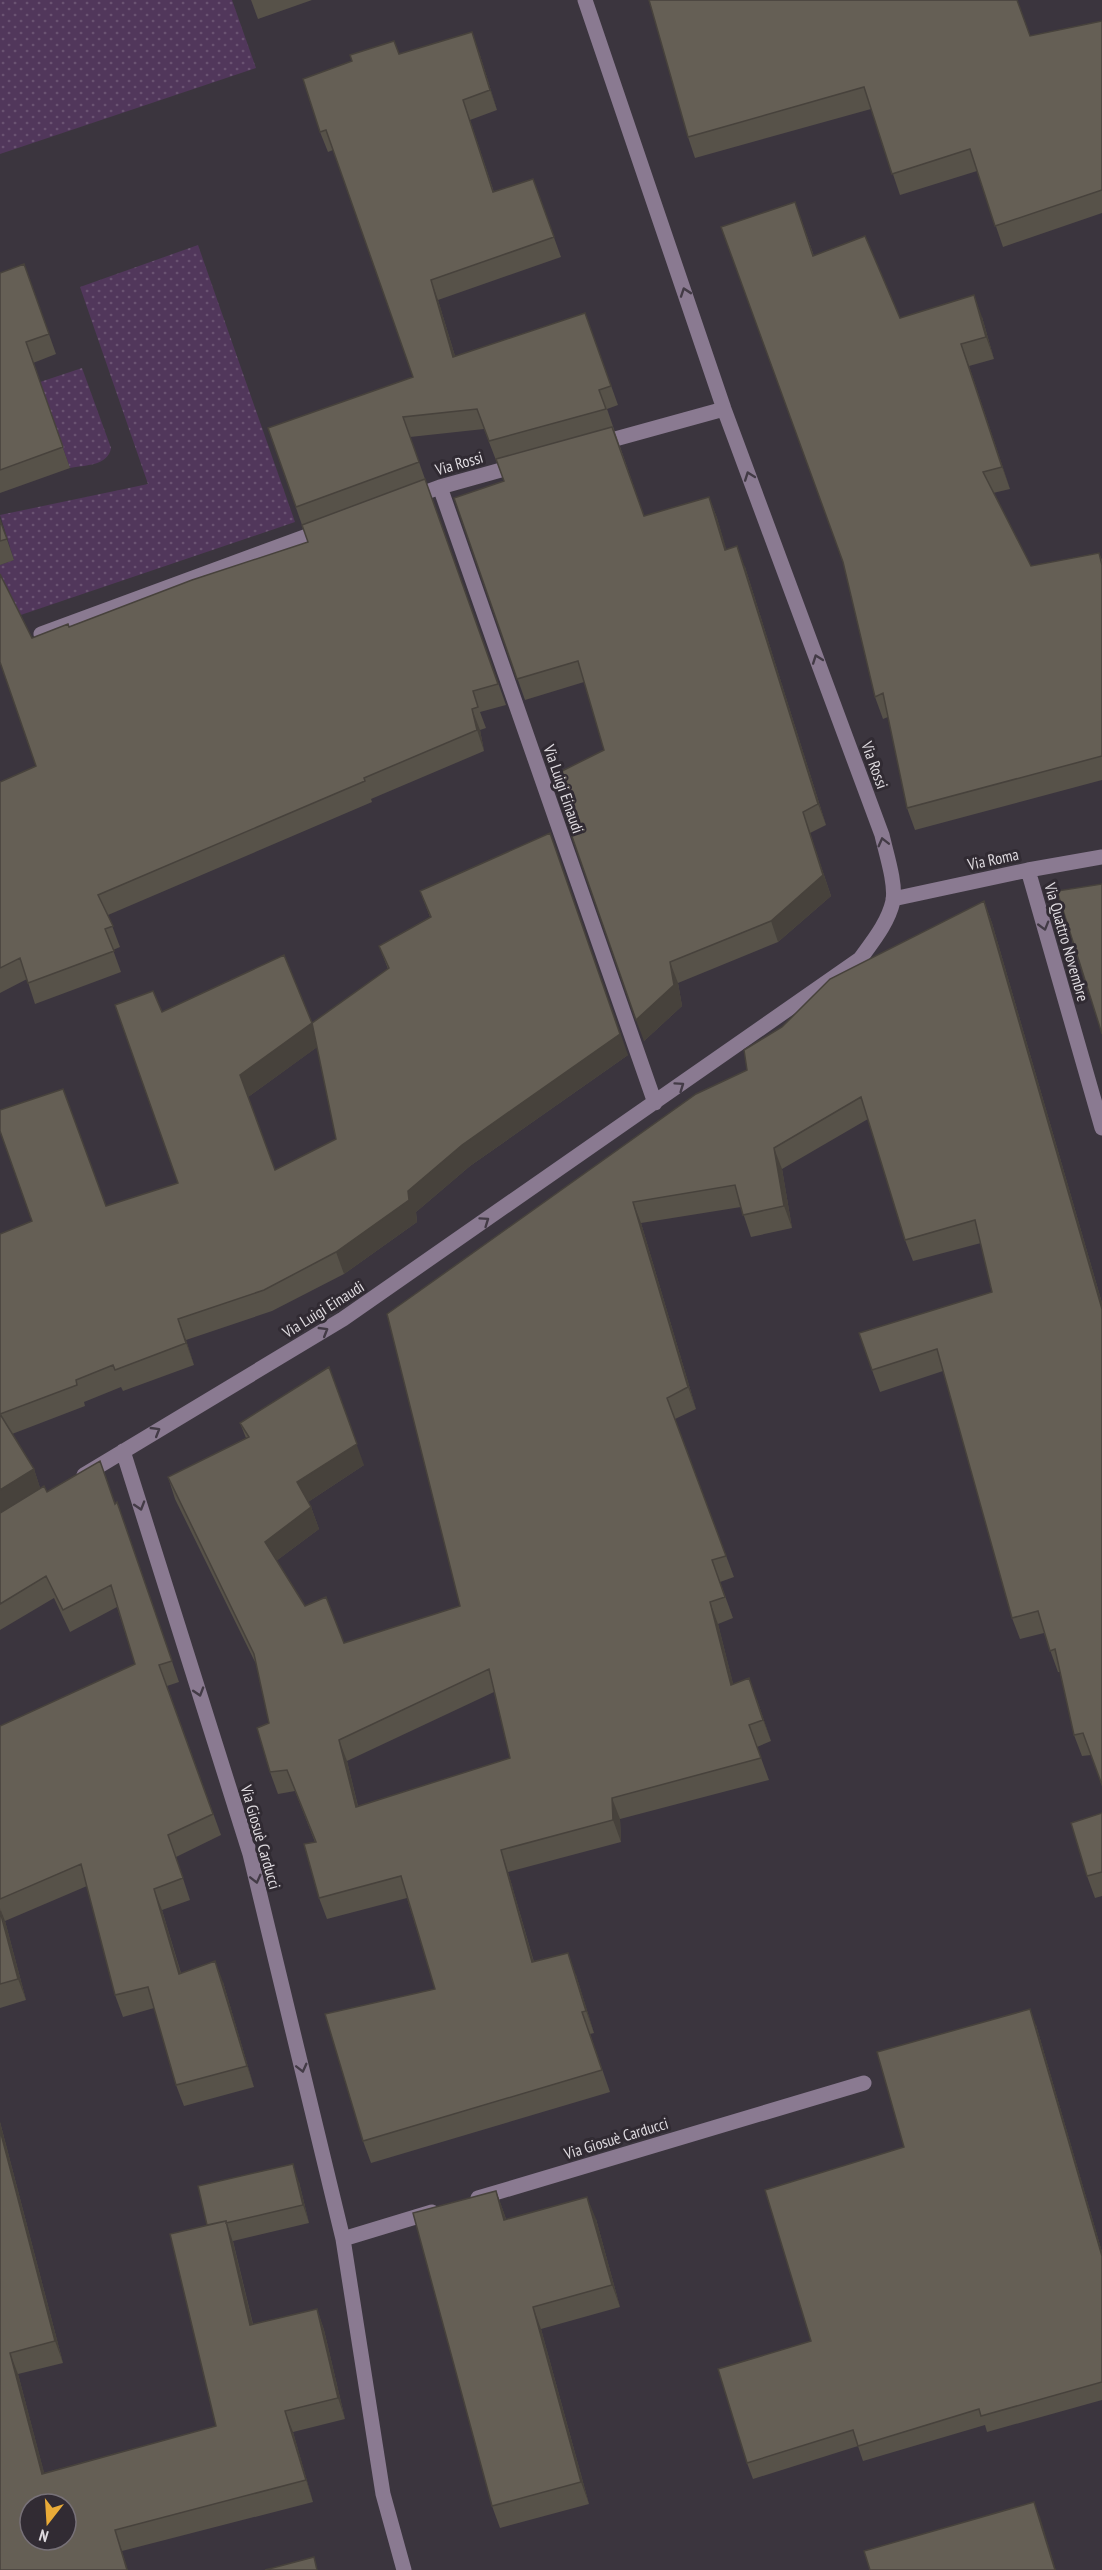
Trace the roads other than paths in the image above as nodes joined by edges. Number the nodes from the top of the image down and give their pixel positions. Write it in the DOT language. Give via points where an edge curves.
graph roads {
  1 [pos="585,0"];
  2 [pos="724,409"];
  3 [pos="588,446"];
  4 [pos="531,462"];
  5 [pos="440,487"];
  6 [pos="395,504"];
  7 [pos="340,524"];
  8 [pos="41,634"];
  9 [pos="1102,857"];
  10 [pos="1028,870"];
  11 [pos="893,900"];
  12 [pos="655,1103"];
  13 [pos="1102,1128"];
  14 [pos="123,1451"];
  15 [pos="75,1480"];
  16 [pos="864,2083"];
  17 [pos="468,2202"];
  18 [pos="445,2208"];
  19 [pos="343,2239"];
  20 [pos="404,2570"];
  2 -- 1 [label="street, Via Rossi, one-way"];
  2 -- 3 [label="street"];
  11 -- 2 [label="street, Via Rossi, one-way" via="882,835"];
  4 -- 5 [label="street, Via Rossi"];
  5 -- 6 [label="street, Via Rossi"];
  5 -- 12 [label="street, Via Luigi Einaudi"];
  7 -- 8 [label="street"];
  9 -- 10 [label="street, Via Roma"];
  10 -- 11 [label="street, Via Roma"];
  10 -- 13 [label="street, Via Quattro Novembre, one-way"];
  12 -- 11 [label="street, Via Luigi Einaudi, one-way" via="860,959 881,930"];
  14 -- 12 [label="street, Via Luigi Einaudi, one-way" via="343,1319"];
  14 -- 15 [label="street, Via Luigi Einaudi"];
  14 -- 19 [label="street, Via Giosuè Carducci, one-way" via="249,1854"];
  16 -- 17 [label="street, Via Giosuè Carducci"];
  18 -- 19 [label="street"];
  19 -- 20 [label="street, Via Giosuè Carducci" via="383,2494"];
}
